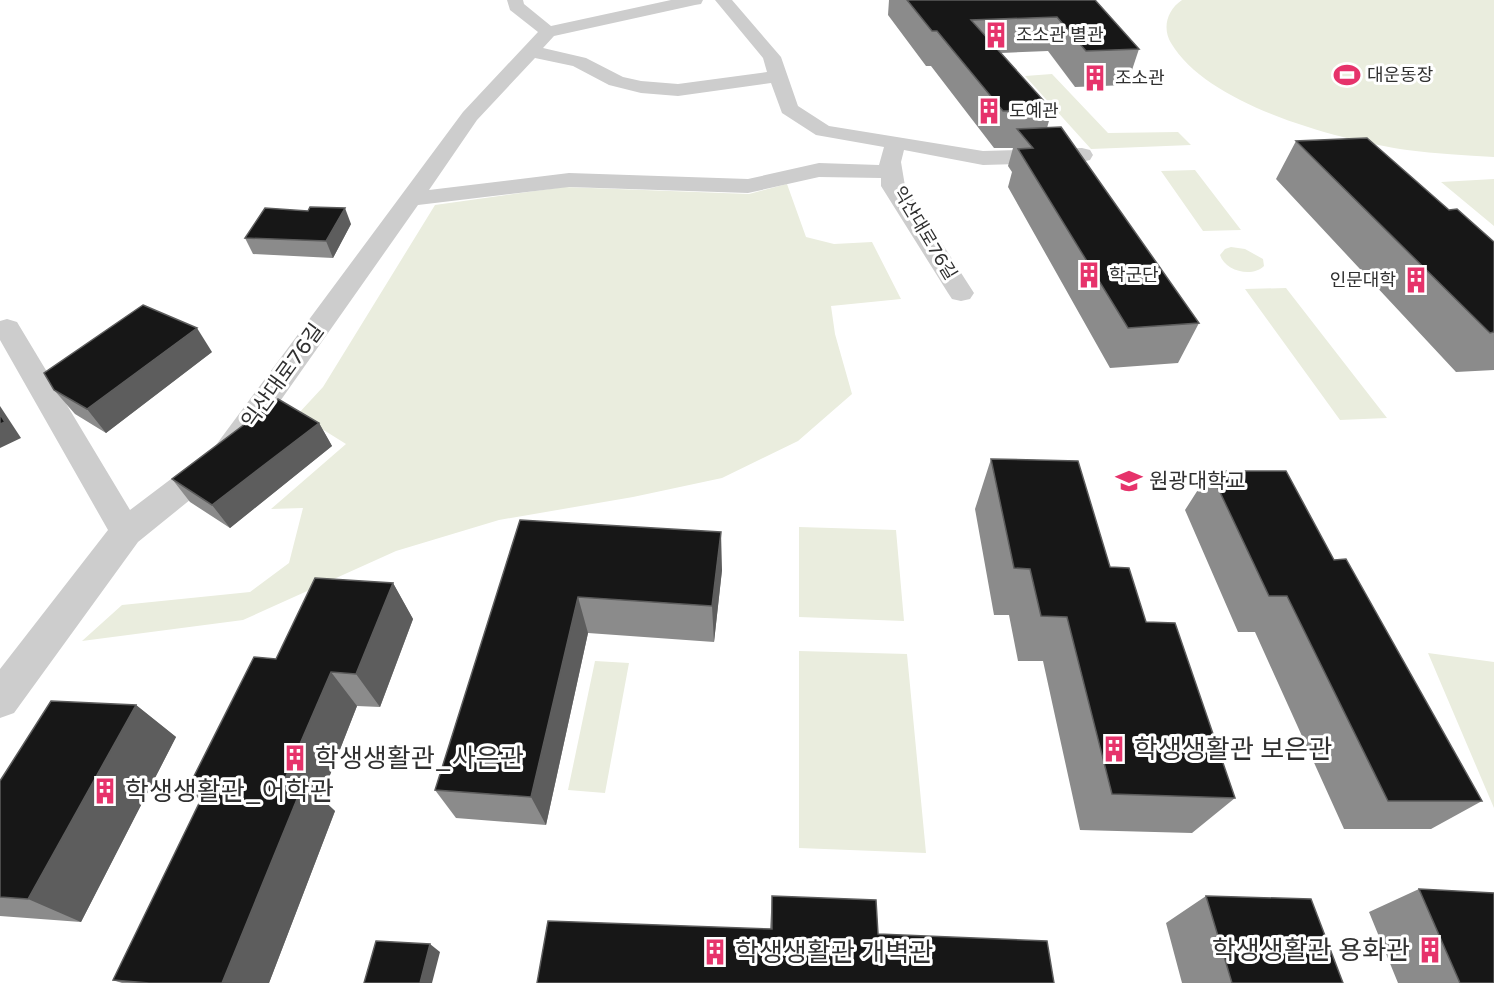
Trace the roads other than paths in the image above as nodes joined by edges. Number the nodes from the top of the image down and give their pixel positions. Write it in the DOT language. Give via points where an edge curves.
graph roads {
  1 [pos="515,0"];
  2 [pos="695,0"];
  3 [pos="723,0"];
  4 [pos="539,42"];
  5 [pos="778,76"];
  6 [pos="896,142"];
  7 [pos="1082,155"];
  8 [pos="891,172"];
  9 [pos="410,200"];
  10 [pos="961,293"];
  11 [pos="7,328"];
  12 [pos="126,532"];
  13 [pos="0,700"];
  1 -- 4 [label="street"];
  2 -- 4 [label="street"];
  3 -- 5 [label="street" via="772,57"];
  4 -- 5 [label="street" via="616,81 641,87 678,90"];
  4 -- 9 [label="street, 익산대로76길" via="470,116"];
  5 -- 6 [label="street" via="789,109 823,130"];
  6 -- 7 [label="street" via="983,158"];
  6 -- 8 [label="street, 익산대로76길"];
  8 -- 9 [label="street, 익산대로76길" via="819,170 748,186 569,180"];
  8 -- 10 [label="street, 익산대로76길" via="893,186"];
  9 -- 12 [label="street, 익산대로76길" via="227,453"];
  11 -- 12 [label="street"];
  12 -- 13 [label="street, 익산대로76길"];
}
